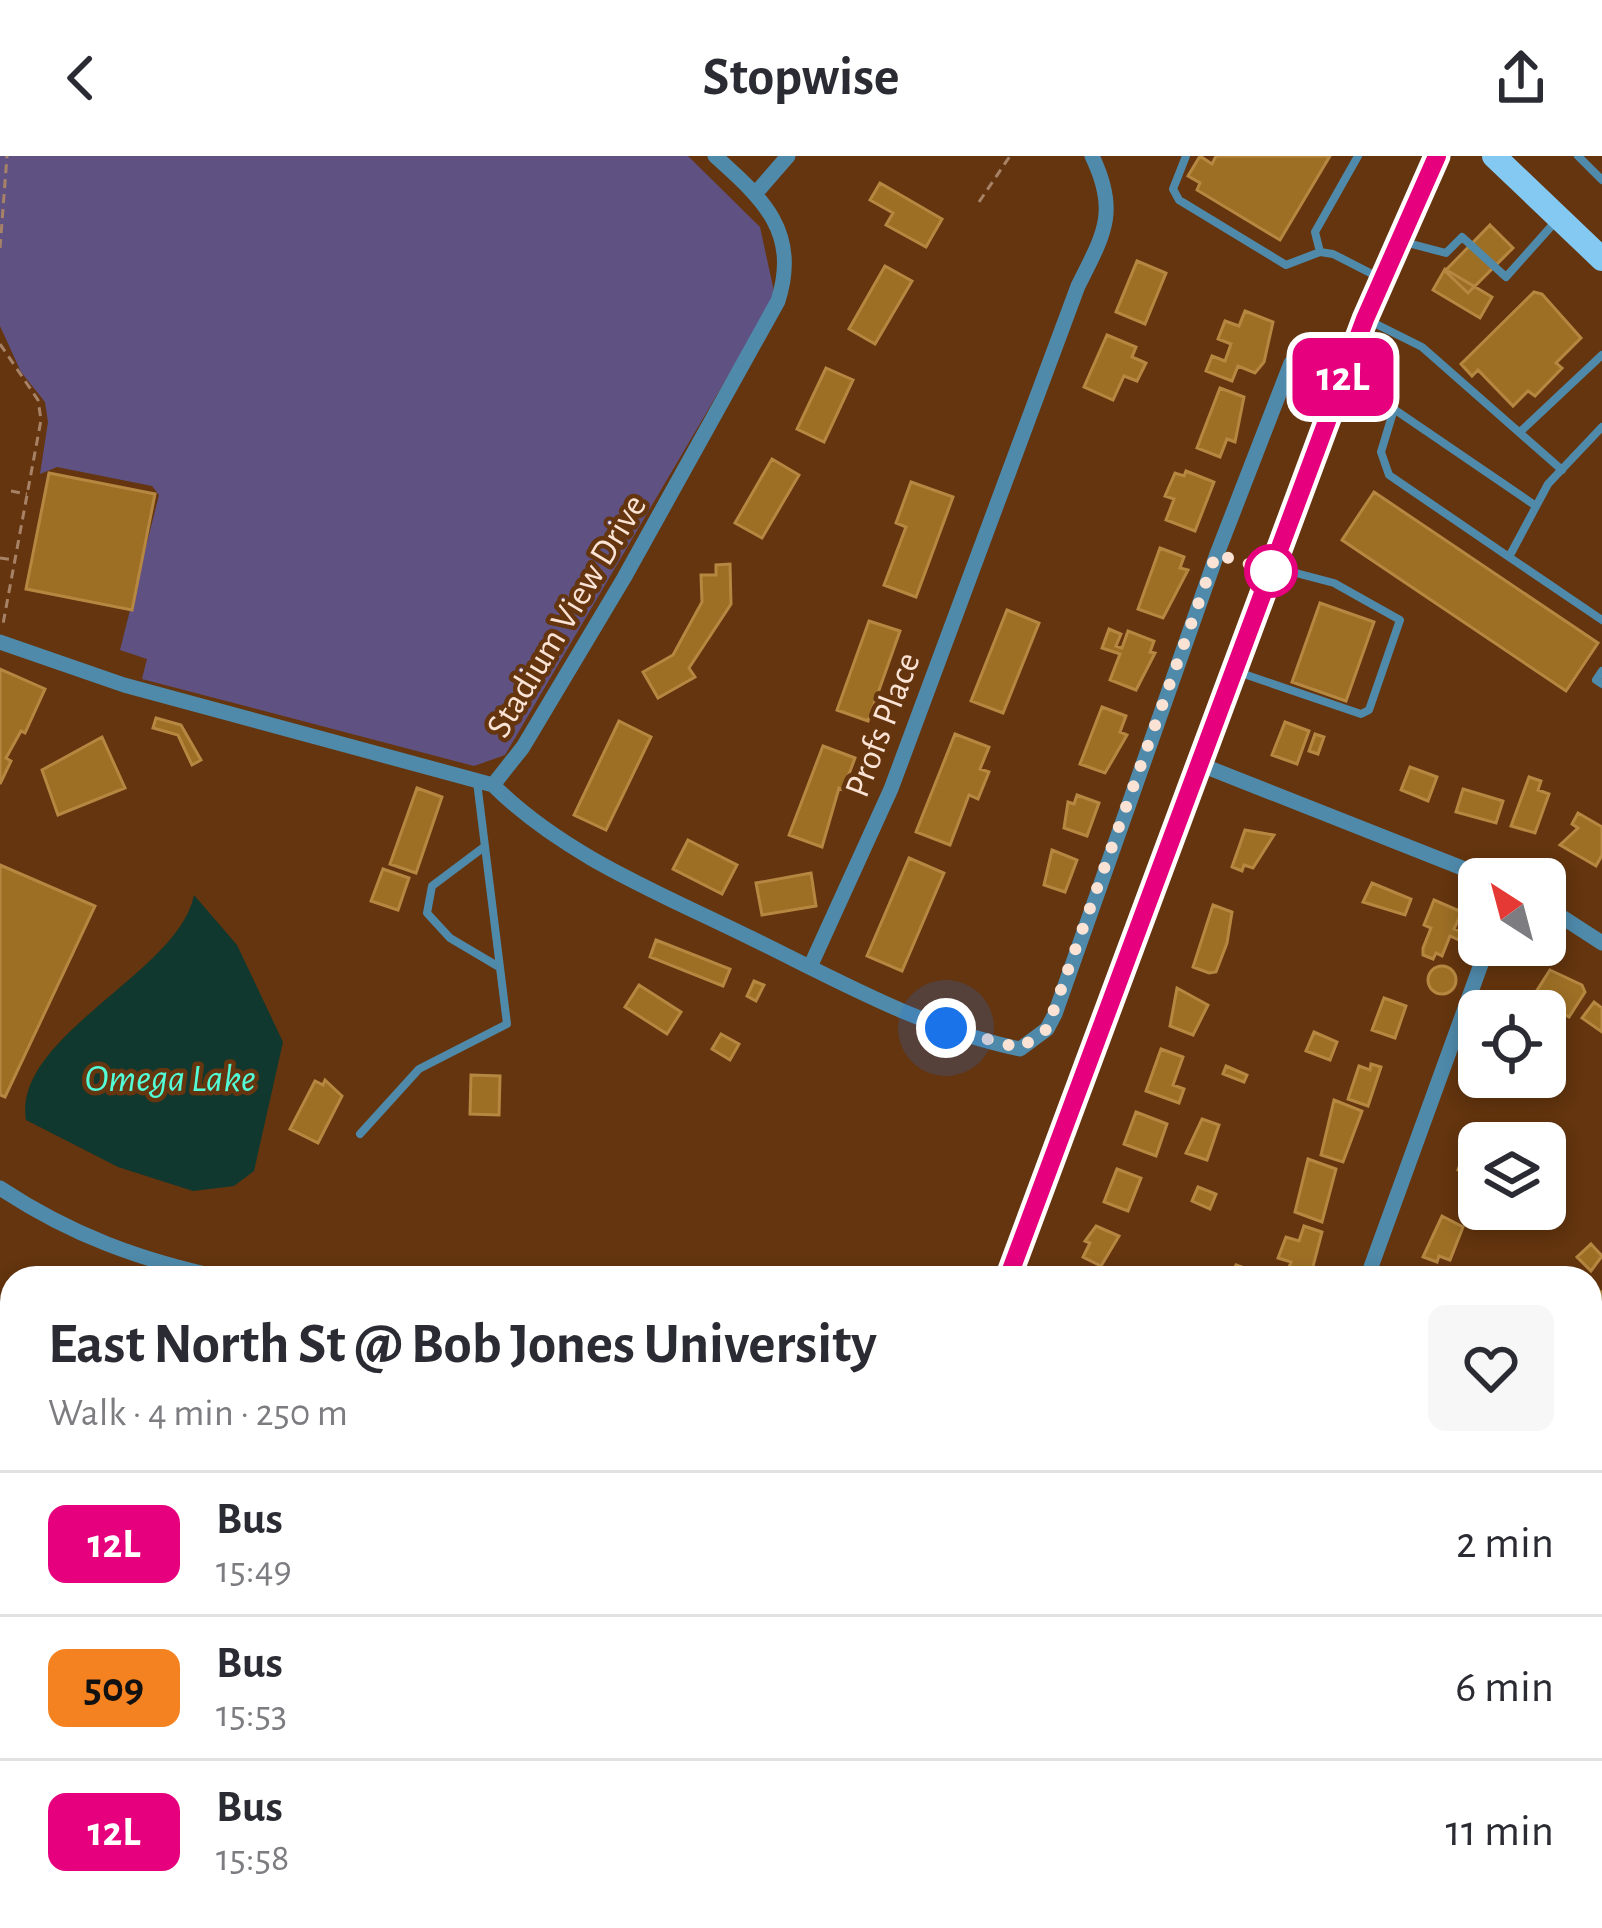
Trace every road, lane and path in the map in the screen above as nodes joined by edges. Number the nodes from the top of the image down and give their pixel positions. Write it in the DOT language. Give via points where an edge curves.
graph roads {
  1 [pos="7,156"];
  2 [pos="715,156"];
  3 [pos="788,156"];
  4 [pos="1010,156"];
  5 [pos="1092,156"];
  6 [pos="1186,156"];
  7 [pos="1358,156"];
  8 [pos="1438,156"];
  9 [pos="1494,156"];
  10 [pos="1578,156"];
  11 [pos="1602,180"];
  12 [pos="756,193"];
  13 [pos="979,202"];
  14 [pos="1559,218"];
  15 [pos="1397,241"];
  16 [pos="0,248"];
  17 [pos="1320,252"];
  18 [pos="1602,259"];
  19 [pos="1382,278"];
  20 [pos="1365,319"];
  21 [pos="0,344"];
  22 [pos="1602,355"];
  23 [pos="1291,363"];
  24 [pos="1340,384"];
  25 [pos="1394,409"];
  26 [pos="1602,427"];
  27 [pos="1520,432"];
  28 [pos="1562,470"];
  29 [pos="11,491"];
  30 [pos="29,494"];
  31 [pos="1537,506"];
  32 [pos="1509,556"];
  33 [pos="0,558"];
  34 [pos="16,560"];
  35 [pos="1272,567"];
  36 [pos="1602,620"];
  37 [pos="1,632"];
  38 [pos="0,642"];
  39 [pos="1234,671"];
  40 [pos="1602,671"];
  41 [pos="1602,684"];
  42 [pos="1199,764"];
  43 [pos="485,783"];
  44 [pos="485,846"];
  45 [pos="1458,866"];
  46 [pos="1566,920"];
  47 [pos="1602,943"];
  48 [pos="1480,966"];
  49 [pos="810,967"];
  50 [pos="500,968"];
  51 [pos="360,1134"];
  52 [pos="0,1188"];
  53 [pos="176,1266"];
  54 [pos="1012,1266"];
  55 [pos="1371,1266"];
  1 -- 16 [label="path"];
  2 -- 12 [label="street, Stadium View Drive"];
  3 -- 12 [label="street"];
  4 -- 13 [label="path"];
  5 -- 49 [label="street, Profs Place" via="1108,218 891,789"];
  6 -- 17 [label="lane" via="1173,189 1179,200 1286,265"];
  7 -- 17 [label="lane" via="1315,232"];
  8 -- 15 [label="main road"];
  9 -- 14 [label="main road"];
  10 -- 11 [label="lane"];
  12 -- 43 [label="street, Stadium View Drive" via="785,249 778,301 523,747"];
  14 -- 15 [label="lane" via="1506,277 1462,237 1446,253"];
  14 -- 18 [label="main road"];
  15 -- 19 [label="main road"];
  17 -- 19 [label="lane"];
  19 -- 20 [label="main road"];
  20 -- 24 [label="main road"];
  20 -- 27 [label="lane" via="1422,347"];
  21 -- 30 [label="path" via="38,400"];
  22 -- 27 [label="lane"];
  23 -- 49 [label="street" via="1047,1029 1020,1048 979,1040"];
  24 -- 25 [label="lane"];
  24 -- 35 [label="main road"];
  25 -- 31 [label="lane"];
  25 -- 32 [label="lane" via="1381,452 1389,475"];
  26 -- 28 [label="lane"];
  27 -- 28 [label="lane"];
  28 -- 31 [label="lane"];
  29 -- 30 [label="path"];
  30 -- 34 [label="path"];
  31 -- 32 [label="lane"];
  32 -- 36 [label="lane"];
  33 -- 34 [label="path"];
  34 -- 37 [label="path"];
  35 -- 39 [label="main road"];
  35 -- 39 [label="lane" via="1334,584 1400,620 1369,710 1361,714"];
  38 -- 43 [label="street, Stadium View Drive" via="169,698"];
  39 -- 42 [label="main road"];
  40 -- 41 [label="lane"];
  42 -- 45 [label="street"];
  42 -- 54 [label="main road"];
  43 -- 44 [label="lane"];
  43 -- 49 [label="street" via="598,863"];
  44 -- 50 [label="lane"];
  44 -- 50 [label="lane" via="432,886 427,913 450,938"];
  46 -- 47 [label="street"];
  48 -- 55 [label="street"];
  50 -- 51 [label="lane" via="507,1024 419,1069"];
  52 -- 53 [label="street" via="113,1250"];
}
